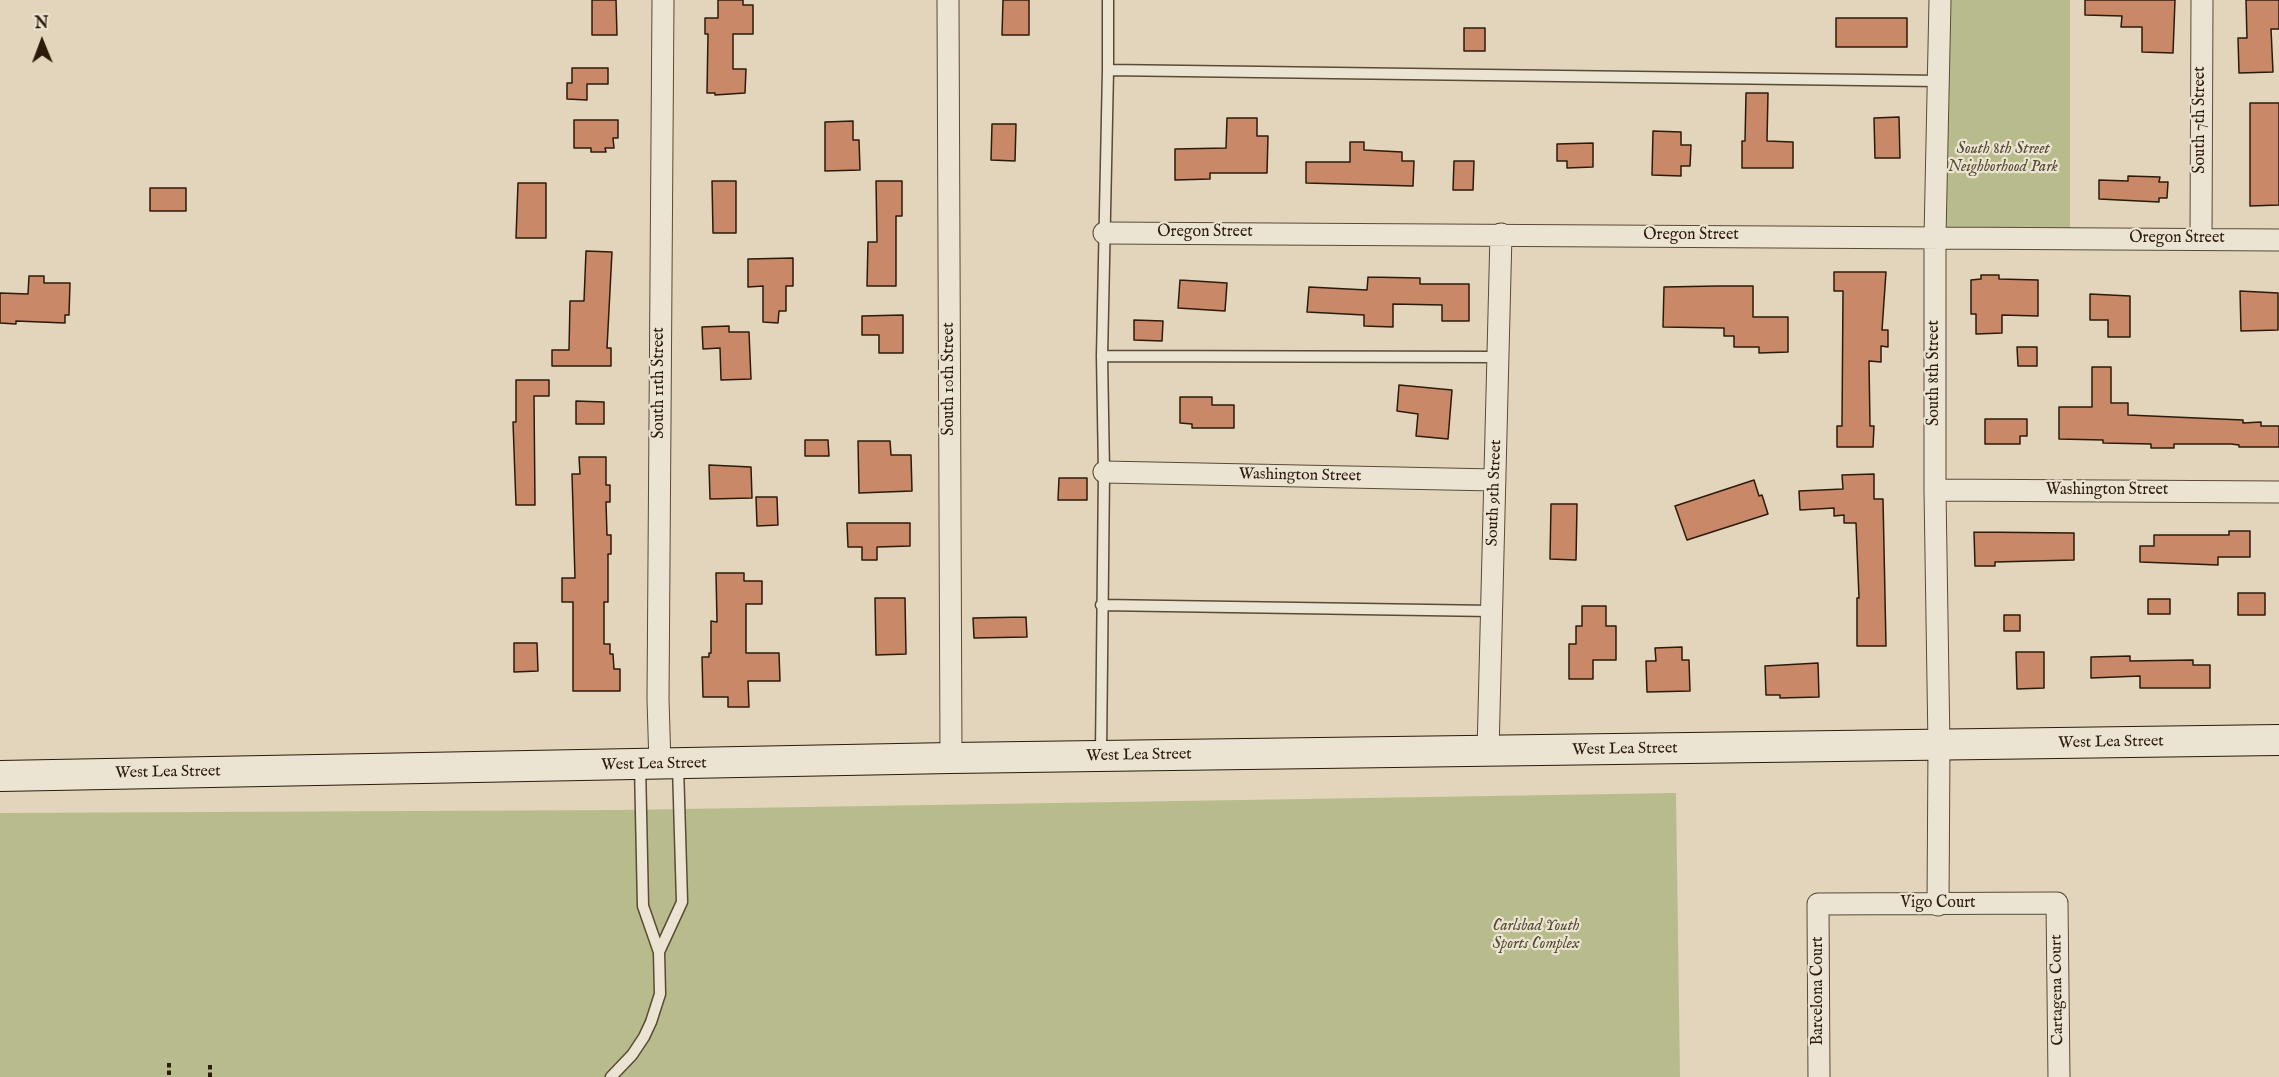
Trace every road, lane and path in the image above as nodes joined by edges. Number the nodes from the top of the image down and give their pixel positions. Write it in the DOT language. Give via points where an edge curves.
graph roads {
  1 [pos="663,0"];
  2 [pos="948,0"];
  3 [pos="1108,0"];
  4 [pos="1940,0"];
  5 [pos="2202,0"];
  6 [pos="1108,70"];
  7 [pos="1938,81"];
  8 [pos="1104,232"];
  9 [pos="1501,234"];
  10 [pos="1935,237"];
  11 [pos="2201,239"];
  12 [pos="2279,240"];
  13 [pos="1102,356"];
  14 [pos="1499,357"];
  15 [pos="1104,472"];
  16 [pos="1495,480"];
  17 [pos="1935,490"];
  18 [pos="2279,492"];
  19 [pos="1101,605"];
  20 [pos="1492,611"];
  21 [pos="2279,740"];
  22 [pos="1939,746"];
  23 [pos="1488,752"];
  24 [pos="1101,757"];
  25 [pos="951,758"];
  26 [pos="660,765"];
  27 [pos="0,776"];
  28 [pos="2057,903"];
  29 [pos="1818,904"];
  30 [pos="1938,905"];
  31 [pos="658,952"];
  32 [pos="169,1064"];
  33 [pos="210,1065"];
  34 [pos="169,1077"];
  35 [pos="210,1077"];
  36 [pos="611,1077"];
  37 [pos="1819,1077"];
  38 [pos="2059,1077"];
  1 -- 26 [label="street, South 11th Street"];
  2 -- 25 [label="street, South 10th Street"];
  3 -- 6 [label="lane"];
  4 -- 7 [label="street, South 8th Street"];
  5 -- 11 [label="street, South 7th Street"];
  6 -- 7 [label="lane"];
  6 -- 8 [label="lane"];
  7 -- 10 [label="street, South 8th Street"];
  8 -- 9 [label="street, Oregon Street"];
  8 -- 13 [label="lane"];
  9 -- 10 [label="street, Oregon Street"];
  9 -- 14 [label="street, South 9th Street"];
  10 -- 11 [label="street, Oregon Street"];
  10 -- 17 [label="street, South 8th Street"];
  11 -- 12 [label="street, Oregon Street"];
  13 -- 14 [label="lane"];
  13 -- 15 [label="lane"];
  14 -- 16 [label="street, South 9th Street"];
  15 -- 16 [label="street, Washington Street"];
  15 -- 19 [label="lane"];
  16 -- 20 [label="street, South 9th Street"];
  17 -- 18 [label="street, Washington Street"];
  17 -- 22 [label="street, South 8th Street"];
  19 -- 20 [label="lane"];
  19 -- 24 [label="lane"];
  20 -- 23 [label="street, South 9th Street"];
  21 -- 22 [label="main road, West Lea Street"];
  22 -- 23 [label="main road, West Lea Street"];
  22 -- 30 [label="street, South 8th Street"];
  23 -- 24 [label="main road, West Lea Street"];
  24 -- 25 [label="main road, West Lea Street"];
  25 -- 26 [label="main road, West Lea Street"];
  26 -- 27 [label="main road, West Lea Street"];
  26 -- 31 [label="lane" via="644,906"];
  26 -- 31 [label="lane" via="682,902"];
  28 -- 30 [label="street, Vigo Court"];
  28 -- 38 [label="street, Cartagena Court"];
  29 -- 30 [label="street, Vigo Court"];
  29 -- 37 [label="street, Barcelona Court"];
  31 -- 36 [label="lane" via="660,993 651,1022 632,1055"];
  32 -- 34 [label="path"];
  33 -- 35 [label="path"];
}
